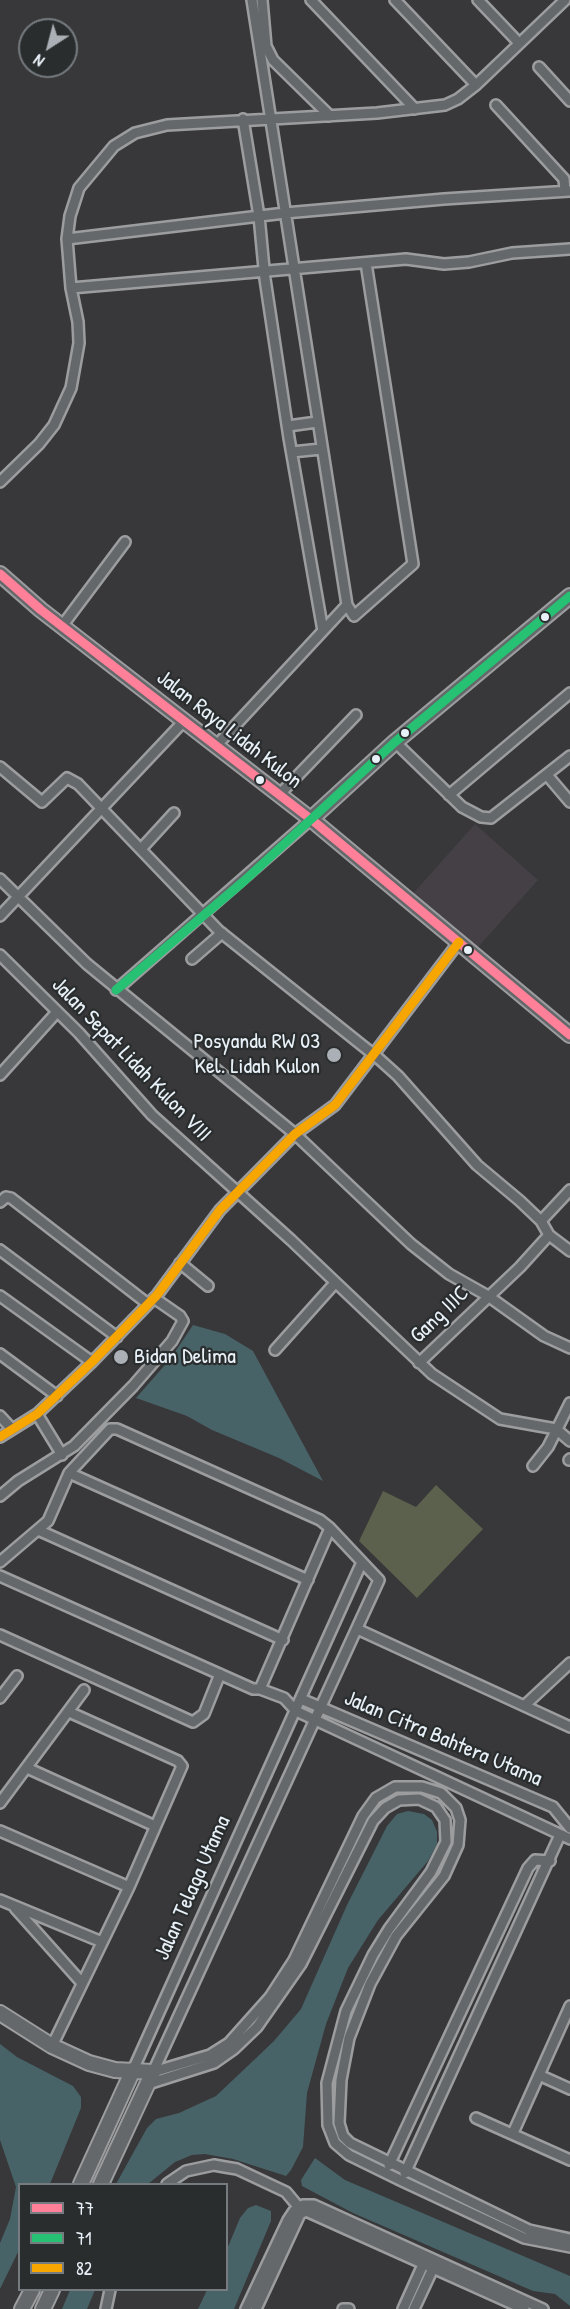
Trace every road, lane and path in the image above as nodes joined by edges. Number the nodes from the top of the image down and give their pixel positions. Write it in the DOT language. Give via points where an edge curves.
graph roads {
  1 [pos="252,0"];
  2 [pos="262,0"];
  3 [pos="311,0"];
  4 [pos="395,0"];
  5 [pos="478,0"];
  6 [pos="564,0"];
  7 [pos="519,43"];
  8 [pos="539,68"];
  9 [pos="476,85"];
  10 [pos="570,101"];
  11 [pos="496,105"];
  12 [pos="415,109"];
  13 [pos="330,116"];
  14 [pos="269,118"];
  15 [pos="243,119"];
  16 [pos="568,191"];
  17 [pos="285,213"];
  18 [pos="259,216"];
  19 [pos="67,239"];
  20 [pos="570,249"];
  21 [pos="366,263"];
  22 [pos="292,269"];
  23 [pos="266,271"];
  24 [pos="70,288"];
  25 [pos="317,422"];
  26 [pos="288,426"];
  27 [pos="321,449"];
  28 [pos="292,452"];
  29 [pos="0,482"];
  30 [pos="125,542"];
  31 [pos="0,574"];
  32 [pos="570,596"];
  33 [pos="347,605"];
  34 [pos="62,626"];
  35 [pos="323,631"];
  36 [pos="570,693"];
  37 [pos="356,715"];
  38 [pos="184,721"];
  39 [pos="396,742"];
  40 [pos="216,746"];
  41 [pos="570,756"];
  42 [pos="0,767"];
  43 [pos="547,775"];
  44 [pos="279,795"];
  45 [pos="449,795"];
  46 [pos="570,802"];
  47 [pos="101,808"];
  48 [pos="174,813"];
  49 [pos="310,820"];
  50 [pos="141,849"];
  51 [pos="0,879"];
  52 [pos="18,896"];
  53 [pos="204,915"];
  54 [pos="0,916"];
  55 [pos="222,933"];
  56 [pos="459,942"];
  57 [pos="0,955"];
  58 [pos="192,959"];
  59 [pos="116,990"];
  60 [pos="57,1012"];
  61 [pos="569,1032"];
  62 [pos="372,1052"];
  63 [pos="0,1075"];
  64 [pos="294,1134"];
  65 [pos="570,1190"];
  66 [pos="238,1192"];
  67 [pos="0,1202"];
  68 [pos="541,1221"];
  69 [pos="549,1235"];
  70 [pos="0,1250"];
  71 [pos="570,1251"];
  72 [pos="180,1263"];
  73 [pos="335,1283"];
  74 [pos="208,1286"];
  75 [pos="0,1296"];
  76 [pos="488,1296"];
  77 [pos="151,1301"];
  78 [pos="117,1337"];
  79 [pos="570,1348"];
  80 [pos="275,1350"];
  81 [pos="0,1354"];
  82 [pos="92,1362"];
  83 [pos="419,1363"];
  84 [pos="57,1396"];
  85 [pos="570,1403"];
  86 [pos="37,1414"];
  87 [pos="0,1416"];
  88 [pos="12,1429"];
  89 [pos="556,1429"];
  90 [pos="0,1437"];
  91 [pos="570,1441"];
  92 [pos="62,1455"];
  93 [pos="533,1467"];
  94 [pos="69,1473"];
  95 [pos="0,1496"];
  96 [pos="330,1528"];
  97 [pos="38,1530"];
  98 [pos="0,1562"];
  99 [pos="362,1562"];
  100 [pos="0,1576"];
  101 [pos="308,1580"];
  102 [pos="357,1629"];
  103 [pos="0,1635"];
  104 [pos="283,1640"];
  105 [pos="570,1663"];
  106 [pos="220,1674"];
  107 [pos="17,1676"];
  108 [pos="260,1689"];
  109 [pos="84,1690"];
  110 [pos="0,1698"];
  111 [pos="301,1699"];
  112 [pos="524,1706"];
  113 [pos="321,1707"];
  114 [pos="296,1711"];
  115 [pos="69,1712"];
  116 [pos="315,1720"];
  117 [pos="570,1728"];
  118 [pos="27,1768"];
  119 [pos="0,1803"];
  120 [pos="568,1825"];
  121 [pos="155,1826"];
  122 [pos="0,1831"];
  123 [pos="560,1835"];
  124 [pos="570,1839"];
  125 [pos="550,1861"];
  126 [pos="129,1887"];
  127 [pos="0,1900"];
  128 [pos="13,1906"];
  129 [pos="102,1942"];
  130 [pos="82,1983"];
  131 [pos="569,2011"];
  132 [pos="0,2013"];
  133 [pos="52,2046"];
  134 [pos="131,2076"];
  135 [pos="539,2076"];
  136 [pos="150,2078"];
  137 [pos="570,2089"];
  138 [pos="476,2118"];
  139 [pos="513,2133"];
  140 [pos="570,2160"];
  141 [pos="391,2162"];
  142 [pos="407,2170"];
  143 [pos="385,2173"];
  144 [pos="402,2181"];
  145 [pos="81,2183"];
  146 [pos="101,2183"];
  147 [pos="168,2183"];
  148 [pos="301,2210"];
  149 [pos="570,2239"];
  150 [pos="570,2247"];
  151 [pos="430,2262"];
  152 [pos="31,2291"];
  153 [pos="51,2291"];
  154 [pos="110,2291"];
  155 [pos="22,2309"];
  156 [pos="43,2309"];
  157 [pos="106,2309"];
  158 [pos="246,2309"];
  159 [pos="256,2309"];
  160 [pos="343,2309"];
  161 [pos="349,2309"];
  162 [pos="403,2309"];
  163 [pos="414,2309"];
  164 [pos="524,2309"];
  165 [pos="543,2309"];
  1 -- 14 [label="street"];
  2 -- 13 [label="street" via="266,46 273,60"];
  3 -- 12 [label="street"];
  4 -- 9 [label="street"];
  5 -- 7 [label="street"];
  6 -- 7 [label="street"];
  7 -- 9 [label="street"];
  8 -- 10 [label="street"];
  9 -- 12 [label="street" via="445,105"];
  11 -- 16 [label="street" via="564,179"];
  12 -- 13 [label="street"];
  13 -- 14 [label="street"];
  14 -- 15 [label="street"];
  14 -- 17 [label="street"];
  15 -- 18 [label="street"];
  15 -- 19 [label="street" via="166,125 135,133 114,146 79,188"];
  16 -- 17 [label="street"];
  17 -- 18 [label="street"];
  17 -- 22 [label="street"];
  18 -- 19 [label="street"];
  18 -- 23 [label="street"];
  19 -- 24 [label="street"];
  20 -- 21 [label="street" via="444,264 406,259"];
  21 -- 22 [label="street"];
  21 -- 33 [label="street" via="413,564 354,616"];
  22 -- 23 [label="street"];
  22 -- 25 [label="street"];
  23 -- 24 [label="street"];
  23 -- 26 [label="street"];
  24 -- 29 [label="street" via="79,343 71,388 54,425"];
  25 -- 26 [label="street"];
  25 -- 27 [label="street"];
  26 -- 28 [label="street"];
  27 -- 28 [label="street"];
  27 -- 33 [label="street"];
  28 -- 35 [label="street"];
  30 -- 34 [label="street"];
  31 -- 34 [label="main road, Jalan Raya Lidah Kulon"];
  32 -- 39 [label="main road"];
  33 -- 35 [label="street"];
  34 -- 38 [label="main road, Jalan Raya Lidah Kulon"];
  35 -- 40 [label="street"];
  36 -- 45 [label="street"];
  37 -- 44 [label="street"];
  38 -- 40 [label="main road, Jalan Raya Lidah Kulon"];
  38 -- 47 [label="street"];
  39 -- 45 [label="street"];
  39 -- 49 [label="main road"];
  40 -- 44 [label="main road, Jalan Raya Lidah Kulon"];
  41 -- 43 [label="street"];
  42 -- 47 [label="street" via="42,802 69,778"];
  43 -- 45 [label="street" via="496,817 481,817 467,811"];
  43 -- 46 [label="street"];
  44 -- 49 [label="main road, Jalan Raya Lidah Kulon"];
  47 -- 50 [label="street"];
  47 -- 52 [label="street"];
  48 -- 50 [label="street"];
  49 -- 53 [label="street"];
  49 -- 56 [label="main road, Jalan Raya Lidah Kulon"];
  50 -- 53 [label="street"];
  51 -- 52 [label="street"];
  52 -- 54 [label="street"];
  52 -- 59 [label="street"];
  53 -- 55 [label="street"];
  53 -- 59 [label="street"];
  55 -- 58 [label="street"];
  55 -- 62 [label="street"];
  56 -- 61 [label="main road, Jalan Raya Lidah Kulon"];
  56 -- 62 [label="street"];
  57 -- 60 [label="street, Jalan Sepat Lidah Kulon VIII"];
  59 -- 64 [label="street"];
  60 -- 63 [label="street"];
  60 -- 66 [label="street, Jalan Sepat Lidah Kulon VIII" via="152,1115"];
  62 -- 64 [label="street" via="335,1105"];
  62 -- 68 [label="street" via="399,1076 477,1165"];
  64 -- 66 [label="street"];
  64 -- 76 [label="street" via="411,1244 449,1274"];
  65 -- 68 [label="street"];
  66 -- 72 [label="street" via="206,1226"];
  66 -- 73 [label="street, Jalan Sepat Lidah Kulon VIII"];
  67 -- 77 [label="street" via="11,1198"];
  68 -- 69 [label="street"];
  69 -- 71 [label="street"];
  69 -- 76 [label="street, Gang IIIC"];
  70 -- 78 [label="street"];
  72 -- 74 [label="street"];
  72 -- 77 [label="street"];
  73 -- 80 [label="street"];
  73 -- 83 [label="street, Jalan Sepat Lidah Kulon VIII"];
  75 -- 82 [label="street"];
  76 -- 79 [label="street" via="544,1336"];
  76 -- 83 [label="street, Gang IIIC"];
  77 -- 78 [label="street"];
  77 -- 92 [label="street" via="182,1318 179,1331 133,1386"];
  78 -- 82 [label="street"];
  81 -- 84 [label="street"];
  82 -- 84 [label="street"];
  83 -- 89 [label="street, Jalan Sepat Lidah Kulon VIII" via="500,1419"];
  84 -- 86 [label="street"];
  85 -- 89 [label="street"];
  86 -- 88 [label="street"];
  86 -- 92 [label="street"];
  87 -- 88 [label="street"];
  88 -- 90 [label="street"];
  89 -- 91 [label="street"];
  89 -- 93 [label="street"];
  92 -- 95 [label="street" via="18,1480"];
  94 -- 96 [label="street" via="110,1429 117,1429 320,1520"];
  94 -- 97 [label="street" via="48,1521"];
  94 -- 101 [label="street"];
  96 -- 99 [label="street"];
  96 -- 101 [label="street"];
  97 -- 98 [label="street"];
  97 -- 104 [label="street"];
  99 -- 102 [label="street, Jalan Telaga Utama" via="379,1580"];
  99 -- 111 [label="street, Jalan Telaga Utama"];
  100 -- 106 [label="street, Jalan Citra Bahtera Utama"];
  101 -- 104 [label="street"];
  102 -- 112 [label="street"];
  102 -- 113 [label="street, Jalan Telaga Utama"];
  103 -- 106 [label="street" via="193,1722 204,1714"];
  104 -- 108 [label="street"];
  105 -- 112 [label="street"];
  106 -- 108 [label="street, Jalan Citra Bahtera Utama"];
  107 -- 110 [label="street"];
  108 -- 114 [label="street, Jalan Citra Bahtera Utama" via="284,1698"];
  109 -- 115 [label="street"];
  111 -- 113 [label="street, Jalan Citra Bahtera Utama"];
  111 -- 114 [label="street, Jalan Telaga Utama"];
  112 -- 117 [label="street"];
  113 -- 116 [label="street, Jalan Telaga Utama"];
  113 -- 120 [label="street, Jalan Citra Bahtera Utama" via="553,1807"];
  114 -- 116 [label="street, Jalan Citra Bahtera Utama"];
  114 -- 134 [label="street, Jalan Telaga Utama"];
  115 -- 118 [label="street"];
  115 -- 121 [label="street" via="181,1764"];
  116 -- 123 [label="street, Jalan Citra Bahtera Utama"];
  116 -- 136 [label="street, Jalan Telaga Utama"];
  118 -- 119 [label="street"];
  118 -- 121 [label="street"];
  121 -- 126 [label="street"];
  122 -- 126 [label="street"];
  123 -- 124 [label="street, Jalan Citra Bahtera Utama"];
  123 -- 125 [label="street"];
  125 -- 141 [label="street" via="536,1860 528,1868"];
  125 -- 142 [label="street"];
  126 -- 129 [label="street"];
  127 -- 128 [label="street"];
  128 -- 129 [label="street"];
  128 -- 130 [label="street"];
  129 -- 130 [label="street"];
  130 -- 133 [label="street"];
  131 -- 135 [label="street"];
  132 -- 133 [label="main road"];
  133 -- 134 [label="main road"];
  134 -- 136 [label="main road"];
  134 -- 145 [label="main road"];
  135 -- 137 [label="street"];
  135 -- 139 [label="street"];
  136 -- 141 [label="street" via="210,2055 229,2043 263,2005 294,1960 363,1816 376,1798 395,1787 422,1787 441,1793 456,1808 460,1820 453,1860 396,1936 369,1984 349,2038 341,2080 339,2123 343,2136"];
  136 -- 143 [label="street" via="214,2063 257,2026 301,1964 373,1821 399,1800 419,1799 436,1807 445,1820 446,1842 431,1872 389,1929 360,1982 346,2011 327,2083 328,2125 335,2143 349,2155"];
  136 -- 146 [label="main road"];
  138 -- 139 [label="street"];
  139 -- 140 [label="street"];
  141 -- 142 [label="street"];
  141 -- 143 [label="street"];
  142 -- 144 [label="street"];
  142 -- 149 [label="street" via="529,2230"];
  143 -- 144 [label="street"];
  144 -- 150 [label="street" via="524,2238"];
  147 -- 148 [label="street" via="186,2171 214,2165 225,2167 286,2192"];
  148 -- 151 [label="street"];
  148 -- 158 [label="street" via="288,2220"];
  148 -- 159 [label="street"];
  151 -- 162 [label="street"];
  151 -- 163 [label="street"];
  151 -- 164 [label="street"];
  151 -- 165 [label="street"];
  152 -- 155 [label="main road"];
  153 -- 156 [label="main road"];
  154 -- 157 [label="street"];
  160 -- 161 [label="street"];
}
